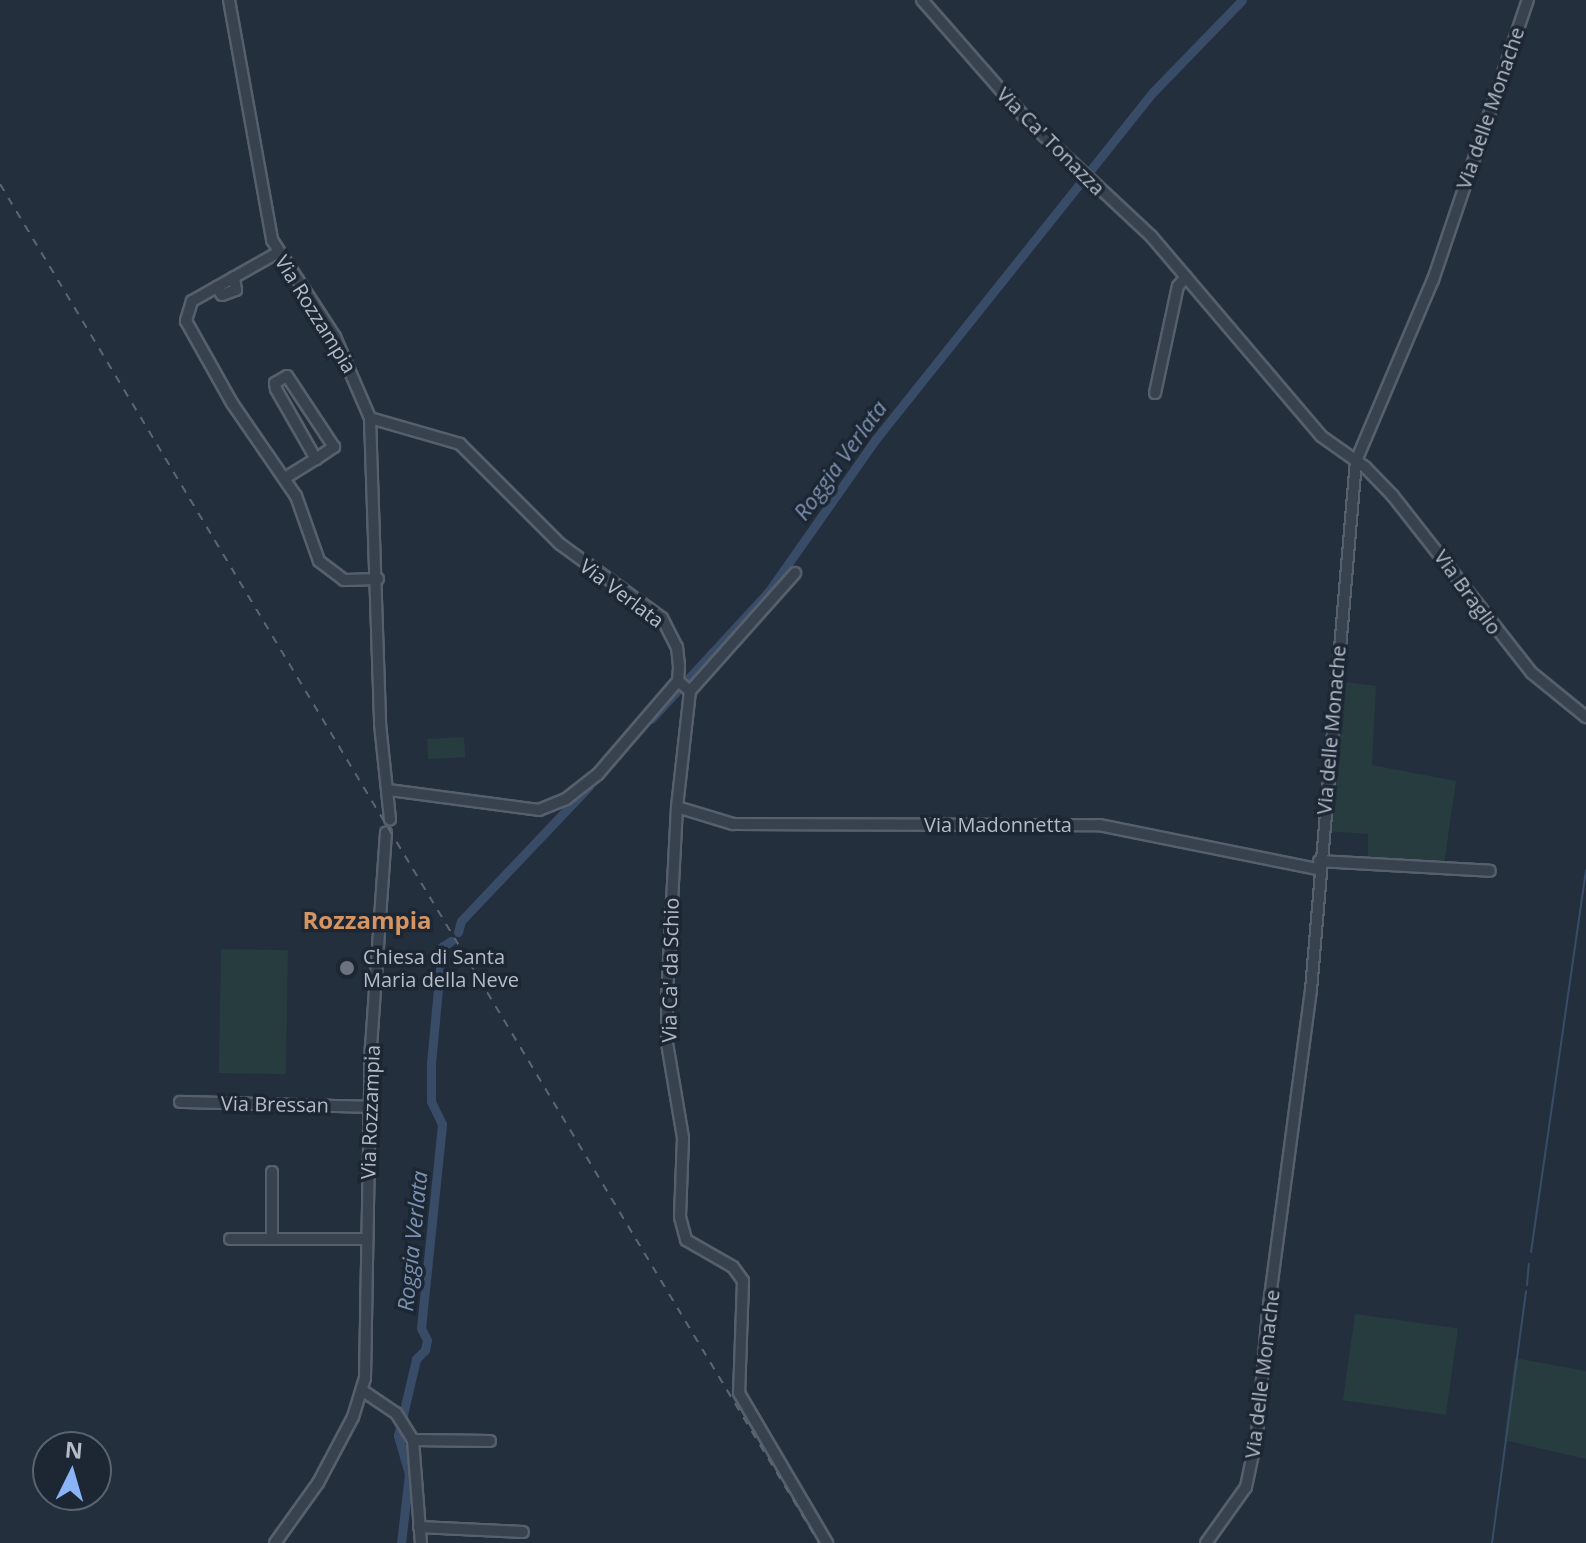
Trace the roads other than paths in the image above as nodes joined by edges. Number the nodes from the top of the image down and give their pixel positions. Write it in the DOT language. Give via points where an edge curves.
graph roads {
  1 [pos="229,0"];
  2 [pos="922,0"];
  3 [pos="1528,0"];
  4 [pos="277,253"];
  5 [pos="1186,277"];
  6 [pos="1155,393"];
  7 [pos="370,418"];
  8 [pos="316,459"];
  9 [pos="1356,461"];
  10 [pos="285,478"];
  11 [pos="795,573"];
  12 [pos="378,579"];
  13 [pos="684,686"];
  14 [pos="1586,717"];
  15 [pos="389,790"];
  16 [pos="677,807"];
  17 [pos="390,819"];
  18 [pos="386,833"];
  19 [pos="1318,865"];
  20 [pos="1490,871"];
  21 [pos="180,1102"];
  22 [pos="369,1107"];
  23 [pos="272,1172"];
  24 [pos="230,1239"];
  25 [pos="272,1239"];
  26 [pos="367,1239"];
  27 [pos="363,1391"];
  28 [pos="413,1440"];
  29 [pos="490,1441"];
  30 [pos="419,1527"];
  31 [pos="523,1532"];
  32 [pos="275,1543"];
  33 [pos="421,1543"];
  34 [pos="827,1543"];
  35 [pos="1206,1543"];
  1 -- 4 [label="street, Via Rozzampia"];
  2 -- 5 [label="street, Via Ca' Tonazza" via="1019,111 1151,236"];
  3 -- 9 [label="street, Via delle Monache" via="1433,280"];
  4 -- 7 [label="street, Via Rozzampia" via="335,337"];
  4 -- 10 [label="street" via="192,301 187,326 249,430"];
  5 -- 6 [label="street" via="1178,286"];
  5 -- 9 [label="street, Via Ca' Tonazza" via="1321,436"];
  7 -- 12 [label="street, Via Rozzampia"];
  7 -- 13 [label="street, Via Verlata" via="460,444 560,544 662,618 677,647"];
  8 -- 8 [label="street" via="334,447 287,376 275,383 276,389"];
  8 -- 10 [label="street"];
  9 -- 14 [label="street, Via Braglio" via="1424,531 1532,673"];
  9 -- 19 [label="street, Via delle Monache"];
  10 -- 12 [label="street" via="329,573 344,580"];
  11 -- 13 [label="street"];
  12 -- 15 [label="street, Via Rozzampia" via="380,724"];
  13 -- 15 [label="street" via="598,774 566,799 539,810"];
  13 -- 16 [label="street, Via Ca' da Schio"];
  15 -- 17 [label="street, Via Rozzampia"];
  16 -- 19 [label="street, Via Madonnetta" via="733,824 1099,825"];
  16 -- 34 [label="street, Via Ca' da Schio" via="667,1043 683,1138 680,1217 686,1240 733,1267 743,1281 739,1393"];
  18 -- 22 [label="street, Via Rozzampia"];
  19 -- 20 [label="street"];
  19 -- 35 [label="street, Via delle Monache" via="1298,1107 1246,1487"];
  21 -- 22 [label="street, Via Bressan"];
  22 -- 26 [label="street, Via Rozzampia"];
  23 -- 25 [label="street"];
  24 -- 25 [label="street"];
  25 -- 26 [label="street"];
  26 -- 27 [label="street, Via Rozzampia"];
  27 -- 28 [label="street" via="403,1421"];
  27 -- 32 [label="street" via="318,1483"];
  28 -- 29 [label="street"];
  28 -- 30 [label="street"];
  30 -- 31 [label="street"];
  30 -- 33 [label="street"];
}
